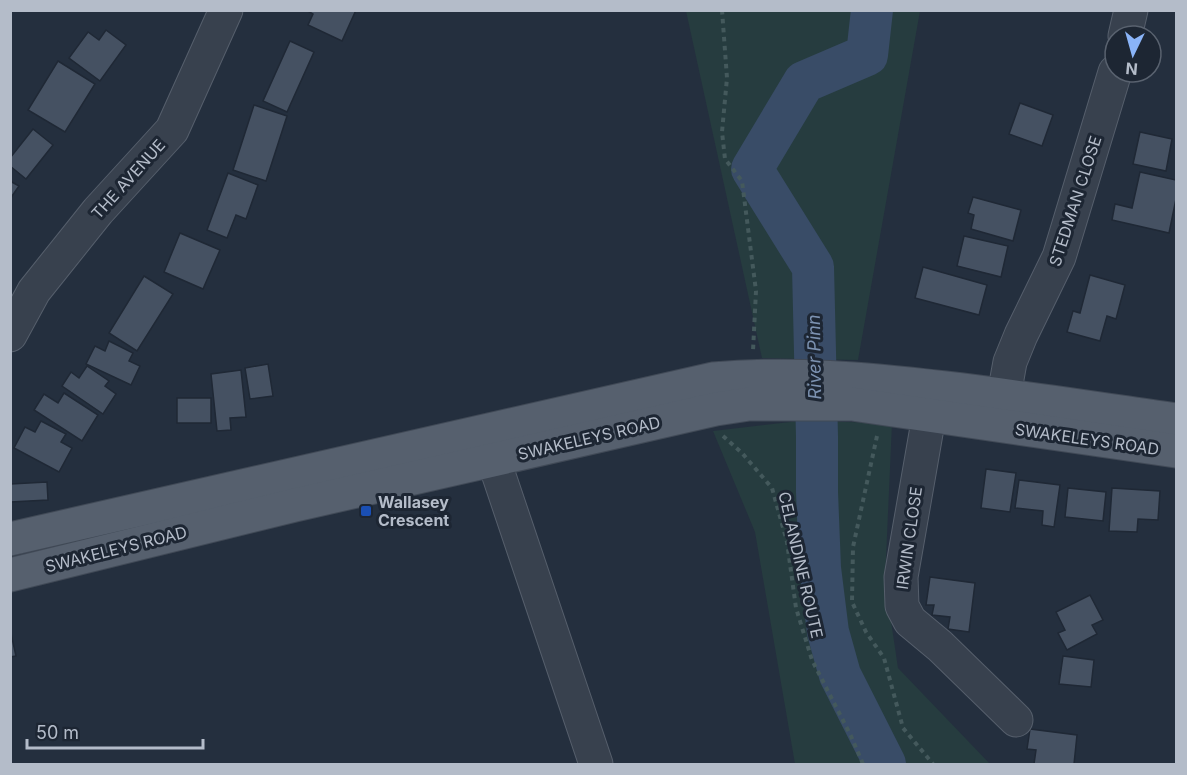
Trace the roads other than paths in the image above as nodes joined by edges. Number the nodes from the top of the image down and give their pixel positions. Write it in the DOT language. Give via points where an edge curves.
graph roads {
  1 [pos="226,10"];
  2 [pos="1111,84"];
  3 [pos="10,335"];
  4 [pos="758,385"];
  5 [pos="854,391"];
  6 [pos="1020,408"];
  7 [pos="929,416"];
  8 [pos="1176,420"];
  9 [pos="490,446"];
  10 [pos="1176,451"];
  11 [pos="10,539"];
  12 [pos="10,574"];
  13 [pos="1016,720"];
  14 [pos="596,765"];
  1 -- 3 [label="street, THE AVENUE" via="172,130 98,211 34,291"];
  2 -- 6 [label="street, STEDMAN CLOSE" via="1059,256 1010,362"];
  4 -- 5 [label="main road, SWAKELEYS ROAD"];
  4 -- 9 [label="main road, SWAKELEYS ROAD" via="716,409"];
  4 -- 9 [label="main road, SWAKELEYS ROAD" via="713,379"];
  5 -- 6 [label="main road, SWAKELEYS ROAD"];
  5 -- 7 [label="main road, SWAKELEYS ROAD"];
  6 -- 7 [label="main road, SWAKELEYS ROAD"];
  6 -- 8 [label="main road, SWAKELEYS ROAD"];
  6 -- 10 [label="main road, SWAKELEYS ROAD"];
  7 -- 13 [label="street, IRWIN CLOSE" via="901,577 902,606 910,621"];
  9 -- 11 [label="main road, SWAKELEYS ROAD"];
  9 -- 12 [label="main road, SWAKELEYS ROAD" via="296,505"];
  9 -- 14 [label="street"];
}
